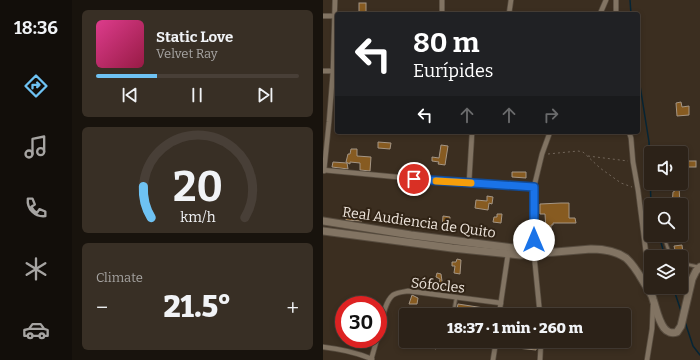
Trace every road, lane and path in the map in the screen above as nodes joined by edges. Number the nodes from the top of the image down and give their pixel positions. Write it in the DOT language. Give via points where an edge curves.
graph roads {
  1 [pos="335,0"];
  2 [pos="442,0"];
  3 [pos="511,0"];
  4 [pos="606,0"];
  5 [pos="616,0"];
  6 [pos="441,12"];
  7 [pos="509,12"];
  8 [pos="600,12"];
  9 [pos="616,12"];
  10 [pos="323,16"];
  11 [pos="335,16"];
  12 [pos="323,71"];
  13 [pos="335,71"];
  14 [pos="472,134"];
  15 [pos="549,134"];
  16 [pos="630,134"];
  17 [pos="542,154"];
  18 [pos="587,156"];
  19 [pos="633,162"];
  20 [pos="323,171"];
  21 [pos="469,183"];
  22 [pos="534,187"];
  23 [pos="638,190"];
  24 [pos="323,222"];
  25 [pos="323,231"];
  26 [pos="646,250"];
  27 [pos="508,254"];
  28 [pos="534,254"];
  29 [pos="688,264"];
  30 [pos="700,267"];
  31 [pos="653,294"];
  32 [pos="653,297"];
  33 [pos="456,298"];
  34 [pos="387,302"];
  35 [pos="501,303"];
  36 [pos="454,308"];
  37 [pos="500,308"];
  38 [pos="539,308"];
  39 [pos="323,347"];
  40 [pos="375,348"];
  41 [pos="495,348"];
  42 [pos="541,348"];
  43 [pos="372,360"];
  44 [pos="493,360"];
  45 [pos="540,360"];
  46 [pos="647,360"];
  1 -- 11 [label="street"];
  2 -- 6 [label="street"];
  3 -- 7 [label="street"];
  4 -- 8 [label="street"];
  5 -- 9 [label="street"];
  10 -- 11 [label="street"];
  11 -- 13 [label="street"];
  12 -- 13 [label="street"];
  13 -- 20 [label="street"];
  14 -- 21 [label="street"];
  15 -- 17 [label="street"];
  16 -- 19 [label="street"];
  17 -- 18 [label="path" via="578,151"];
  17 -- 22 [label="street"];
  18 -- 19 [label="path"];
  18 -- 23 [label="path" via="621,183"];
  19 -- 23 [label="street"];
  20 -- 21 [label="street"];
  21 -- 22 [label="street"];
  22 -- 28 [label="street"];
  23 -- 26 [label="street"];
  24 -- 28 [label="main road, Real Audiencia de Quito" via="521,248"];
  25 -- 27 [label="main road, Real Audiencia de Quito"];
  27 -- 28 [label="main road, Real Audiencia de Quito"];
  27 -- 35 [label="street"];
  28 -- 32 [label="main road, Real Audiencia de Quito" via="591,249 614,252 625,257 636,268"];
  28 -- 38 [label="street"];
  29 -- 30 [label="lane"];
  30 -- 32 [label="main road, Real Audiencia de Quito" via="691,279 683,322 677,332 668,332 664,328"];
  31 -- 32 [label="street"];
  32 -- 46 [label="street" via="652,329"];
  33 -- 34 [label="street, Sófocles" via="408,291 393,295"];
  33 -- 35 [label="street, Sófocles"];
  33 -- 36 [label="lane"];
  35 -- 37 [label="street"];
  39 -- 43 [label="street" via="356,353"];
  40 -- 43 [label="street"];
  41 -- 44 [label="street"];
  42 -- 45 [label="street"];
}
